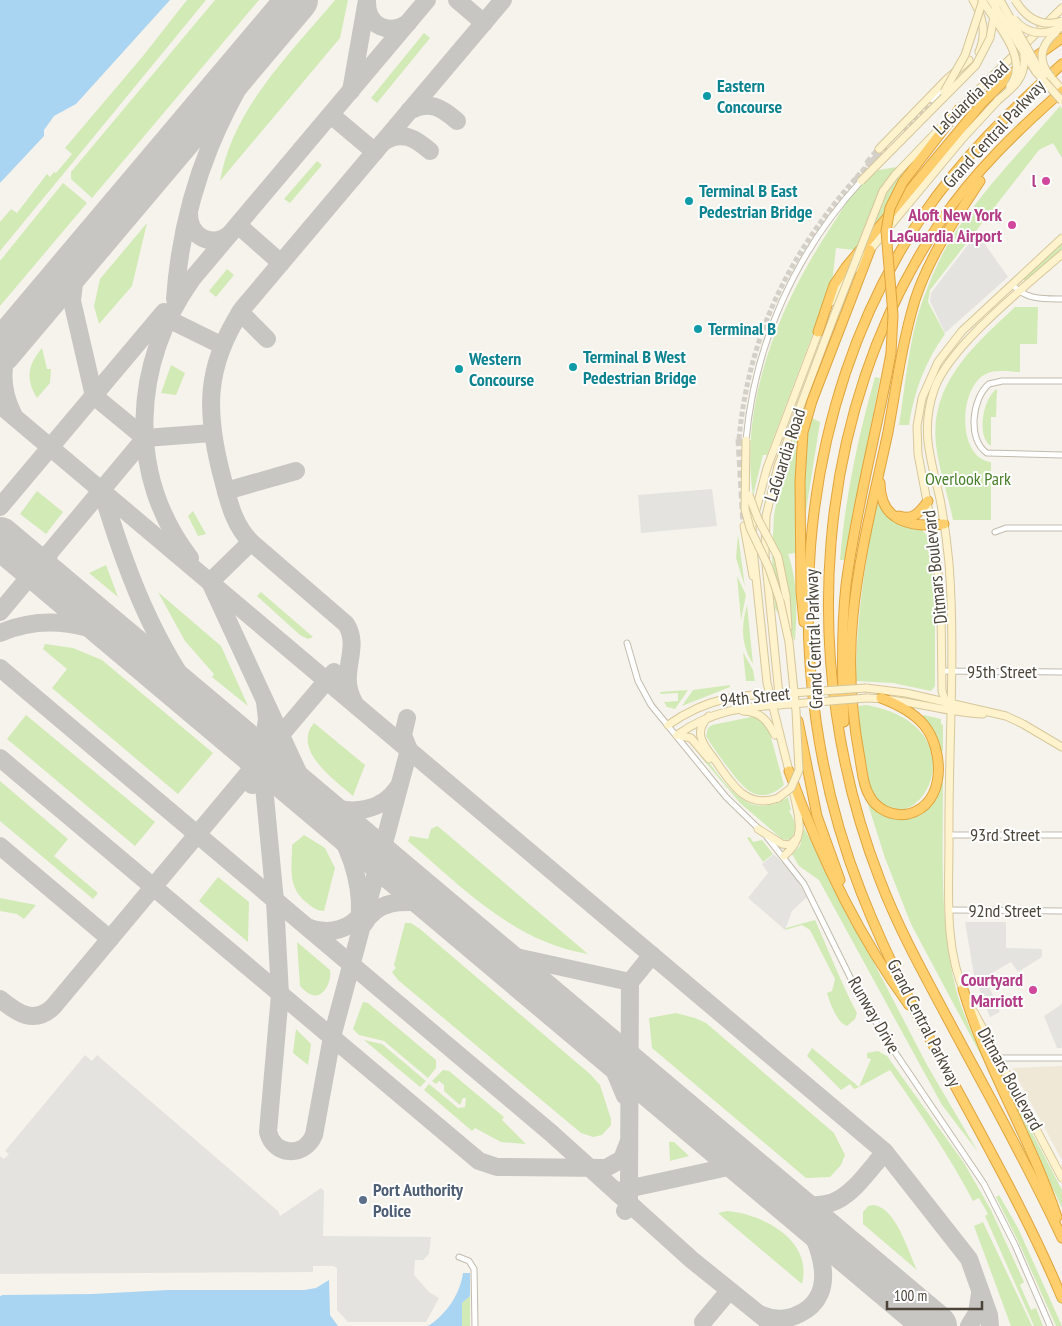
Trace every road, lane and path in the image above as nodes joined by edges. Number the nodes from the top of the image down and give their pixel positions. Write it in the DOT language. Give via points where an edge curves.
graph roads {
  1 [pos="973,0"];
  2 [pos="982,0"];
  3 [pos="991,0"];
  4 [pos="999,0"];
  5 [pos="1015,0"];
  6 [pos="1062,8"];
  7 [pos="1062,21"];
  8 [pos="1062,27"];
  9 [pos="1062,38"];
  10 [pos="979,52"];
  11 [pos="1024,53"];
  12 [pos="969,60"];
  13 [pos="1062,64"];
  14 [pos="1052,90"];
  15 [pos="1062,90"];
  16 [pos="944,92"];
  17 [pos="932,100"];
  18 [pos="998,100"];
  19 [pos="1062,102"];
  20 [pos="960,108"];
  21 [pos="1005,145"];
  22 [pos="879,149"];
  23 [pos="861,181"];
  24 [pos="1062,238"];
  25 [pos="870,250"];
  26 [pos="1062,254"];
  27 [pos="1012,284"];
  28 [pos="1019,292"];
  29 [pos="1062,299"];
  30 [pos="818,332"];
  31 [pos="1062,381"];
  32 [pos="887,433"];
  33 [pos="746,440"];
  34 [pos="1062,455"];
  35 [pos="749,495"];
  36 [pos="928,501"];
  37 [pos="891,512"];
  38 [pos="944,524"];
  39 [pos="744,526"];
  40 [pos="933,526"];
  41 [pos="1062,528"];
  42 [pos="995,532"];
  43 [pos="758,588"];
  44 [pos="789,642"];
  45 [pos="627,643"];
  46 [pos="941,671"];
  47 [pos="951,672"];
  48 [pos="1062,672"];
  49 [pos="779,693"];
  50 [pos="769,694"];
  51 [pos="881,698"];
  52 [pos="948,703"];
  53 [pos="780,705"];
  54 [pos="771,706"];
  55 [pos="794,708"];
  56 [pos="725,711"];
  57 [pos="949,712"];
  58 [pos="996,714"];
  59 [pos="709,716"];
  60 [pos="817,721"];
  61 [pos="668,725"];
  62 [pos="677,735"];
  63 [pos="782,746"];
  64 [pos="1062,747"];
  65 [pos="846,763"];
  66 [pos="789,771"];
  67 [pos="726,775"];
  68 [pos="758,829"];
  69 [pos="799,832"];
  70 [pos="948,835"];
  71 [pos="1062,835"];
  72 [pos="784,856"];
  73 [pos="949,910"];
  74 [pos="1062,910"];
  75 [pos="868,939"];
  76 [pos="963,989"];
  77 [pos="927,1032"];
  78 [pos="998,1058"];
  79 [pos="1062,1058"];
  80 [pos="1062,1178"];
  81 [pos="1062,1230"];
  82 [pos="1062,1238"];
  83 [pos="459,1258"];
  84 [pos="1062,1298"];
  85 [pos="475,1326"];
  86 [pos="1050,1326"];
  1 -- 10 [label="street" via="983,22"];
  2 -- 16 [label="street, bridge" via="966,56"];
  2 -- 18 [label="street, bridge" via="1017,61 1015,79"];
  3 -- 11 [label="street, bridge"];
  4 -- 8 [label="street, bridge" via="1027,30 1044,33"];
  4 -- 14 [label="street, bridge"];
  4 -- 23 [label="street, bridge" via="990,38 976,65"];
  5 -- 7 [label="street, bridge" via="1033,20 1046,23"];
  6 -- 20 [label="street, LaGuardia Road"];
  8 -- 15 [label="street, bridge" via="1045,44 1042,58 1046,71"];
  9 -- 30 [label="highway" via="1004,81 947,144 843,271"];
  10 -- 12 [label="street"];
  11 -- 14 [label="street, bridge"];
  11 -- 18 [label="street, bridge" via="1021,78"];
  12 -- 17 [label="street"];
  12 -- 22 [label="street"];
  13 -- 60 [label="highway, Grand Central Parkway" via="979,144 932,202 887,274 852,354 826,447 812,544 810,642"];
  14 -- 19 [label="street, bridge"];
  15 -- 21 [label="highway, Grand Central Parkway"];
  18 -- 25 [label="street, LaGuardia Road"];
  20 -- 49 [label="street, LaGuardia Road, bridge" via="883,191 778,466 766,516 765,554"];
  20 -- 65 [label="highway, bridge" via="903,182 890,208 886,231 893,315 891,353 858,510 846,586 842,657"];
  21 -- 32 [label="highway" via="953,223 920,287 907,332"];
  21 -- 65 [label="highway, Grand Central Parkway" via="943,219 910,272 873,352 849,431 833,518 828,585 830,661"];
  23 -- 33 [label="street" via="816,238 782,300 760,364"];
  24 -- 27 [label="street, Ditmars Boulevard"];
  25 -- 30 [label="street, LaGuardia Road" via="836,293"];
  25 -- 60 [label="highway" via="812,401 801,443 802,592"];
  26 -- 28 [label="street, Ditmars Boulevard"];
  27 -- 28 [label="street"];
  27 -- 36 [label="street, Ditmars Boulevard" via="962,331 938,362 926,386 917,439"];
  28 -- 29 [label="street" via="1032,297"];
  28 -- 38 [label="street, Ditmars Boulevard" via="954,354 934,387 926,438"];
  30 -- 43 [label="street, LaGuardia Road" via="757,499 752,534"];
  31 -- 34 [label="street" via="996,381 988,384 981,391 975,421 978,446 987,453"];
  32 -- 37 [label="highway" via="880,487"];
  32 -- 51 [label="highway" via="854,603 852,700 858,753 868,795 877,806 888,812 909,813 925,804 933,792 938,770 937,752 932,736 921,722 901,707"];
  33 -- 44 [label="street, bridge" via="747,516 775,585"];
  35 -- 44 [label="street, bridge" via="783,571"];
  36 -- 37 [label="highway" via="913,517 901,517"];
  36 -- 40 [label="street, Ditmars Boulevard"];
  37 -- 40 [label="highway" via="904,523"];
  38 -- 40 [label="highway"];
  38 -- 47 [label="street, Ditmars Boulevard" via="951,596"];
  39 -- 43 [label="street" via="750,568"];
  40 -- 46 [label="street, Ditmars Boulevard" via="941,608"];
  41 -- 42 [label="street" via="1006,528"];
  43 -- 50 [label="street, LaGuardia Road"];
  44 -- 55 [label="street, bridge"];
  45 -- 61 [label="street, Runway Drive" via="642,690"];
  46 -- 47 [label="street, 95th Street"];
  46 -- 52 [label="street, Ditmars Boulevard" via="942,691"];
  47 -- 48 [label="street, 95th Street"];
  47 -- 52 [label="street, Ditmars Boulevard"];
  49 -- 50 [label="street, 94th Street"];
  49 -- 52 [label="street, 94th Street, bridge" via="887,689"];
  49 -- 53 [label="street, LaGuardia Road"];
  50 -- 54 [label="street, LaGuardia Road"];
  50 -- 61 [label="street, 94th Street" via="714,700"];
  51 -- 55 [label="street, 94th Street, bridge"];
  51 -- 57 [label="street, 94th Street"];
  52 -- 57 [label="street, Ditmars Boulevard"];
  52 -- 58 [label="street, 94th Street"];
  53 -- 54 [label="street, 94th Street"];
  53 -- 55 [label="street, 94th Street"];
  54 -- 56 [label="street, 94th Street"];
  54 -- 63 [label="street, LaGuardia Road"];
  55 -- 67 [label="street, bridge" via="799,770 791,788 778,798 764,801 748,798 738,792"];
  55 -- 75 [label="highway, bridge" via="817,816 836,870"];
  56 -- 59 [label="street, 94th Street"];
  56 -- 63 [label="street" via="747,711 762,716 770,723"];
  57 -- 58 [label="street, 94th Street"];
  57 -- 70 [label="street, Ditmars Boulevard"];
  58 -- 64 [label="street, 94th Street" via="1019,722"];
  59 -- 62 [label="street, 94th Street"];
  59 -- 67 [label="street" via="701,729 701,739"];
  60 -- 77 [label="highway, Grand Central Parkway" via="836,810 858,882 880,937"];
  61 -- 62 [label="street, Runway Drive"];
  62 -- 67 [label="street" via="691,738"];
  62 -- 68 [label="street, Runway Drive" via="726,797"];
  63 -- 66 [label="street"];
  65 -- 82 [label="highway, Grand Central Parkway" via="871,854 898,923"];
  66 -- 69 [label="street"];
  66 -- 75 [label="highway" via="823,858"];
  68 -- 69 [label="street" via="785,845 793,843"];
  68 -- 72 [label="street, Runway Drive"];
  69 -- 72 [label="street" via="794,846"];
  70 -- 71 [label="street, 93rd Street"];
  70 -- 73 [label="street, Ditmars Boulevard"];
  72 -- 86 [label="street, Runway Drive" via="804,884 854,985 884,1036 984,1184"];
  73 -- 74 [label="street, 92nd Street"];
  73 -- 76 [label="street, Ditmars Boulevard" via="953,949"];
  75 -- 77 [label="highway" via="892,982"];
  76 -- 78 [label="street, Ditmars Boulevard"];
  76 -- 81 [label="highway" via="972,1020 1044,1177"];
  77 -- 84 [label="highway, Grand Central Parkway" via="1011,1189"];
  78 -- 79 [label="street"];
  78 -- 80 [label="street, Ditmars Boulevard"];
  83 -- 85 [label="street" via="469,1261 474,1269"];
}
